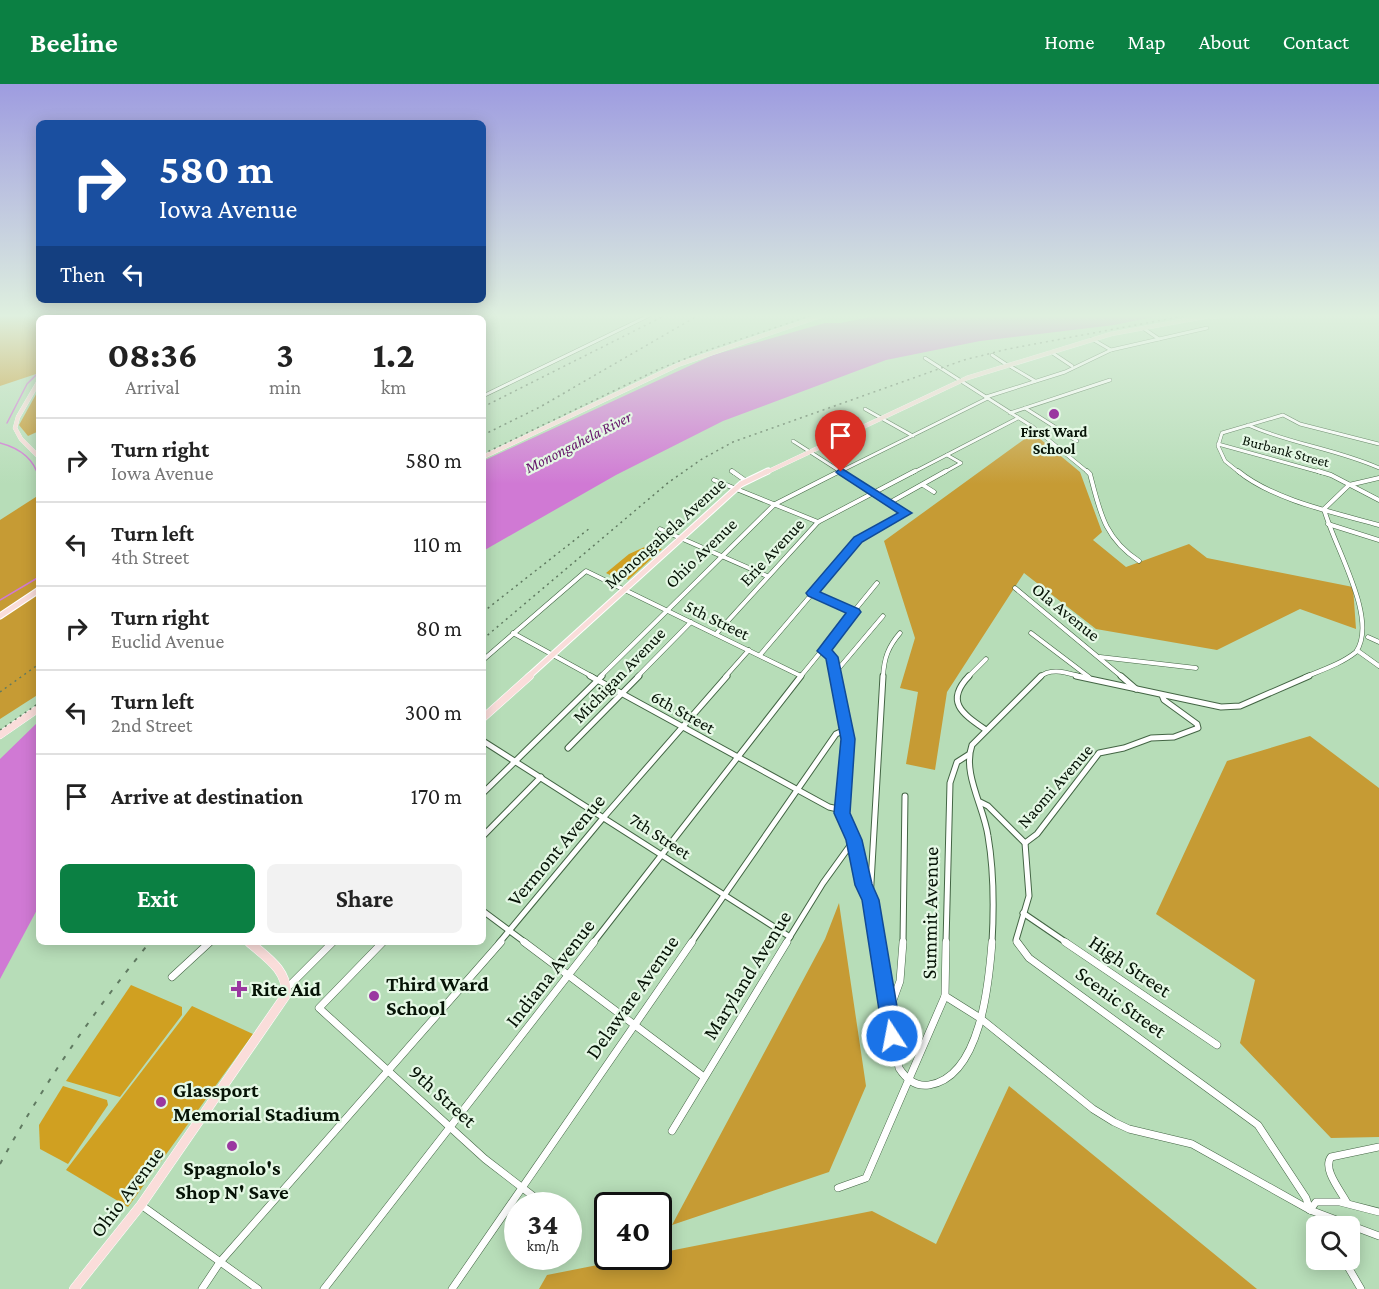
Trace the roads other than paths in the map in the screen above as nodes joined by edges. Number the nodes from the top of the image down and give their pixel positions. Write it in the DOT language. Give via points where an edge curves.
graph roads {
  1 [pos="534,371"];
  2 [pos="665,371"];
  3 [pos="945,371"];
  4 [pos="989,371"];
  5 [pos="1019,371"];
  6 [pos="1066,371"];
  7 [pos="1110,380"];
  8 [pos="960,381"];
  9 [pos="1035,381"];
  10 [pos="36,386"];
  11 [pos="486,395"];
  12 [pos="987,398"];
  13 [pos="1025,408"];
  14 [pos="865,409"];
  15 [pos="1010,413"];
  16 [pos="882,418"];
  17 [pos="1018,418"];
  18 [pos="1248,425"];
  19 [pos="914,436"];
  20 [pos="793,441"];
  21 [pos="1077,441"];
  22 [pos="1218,444"];
  23 [pos="1379,444"];
  24 [pos="810,452"];
  25 [pos="36,454"];
  26 [pos="947,455"];
  27 [pos="486,456"];
  28 [pos="1379,468"];
  29 [pos="731,471"];
  30 [pos="841,472"];
  31 [pos="1379,478"];
  32 [pos="714,480"];
  33 [pos="746,482"];
  34 [pos="923,485"];
  35 [pos="1349,485"];
  36 [pos="734,488"];
  37 [pos="934,492"];
  38 [pos="875,493"];
  39 [pos="1379,500"];
  40 [pos="889,502"];
  41 [pos="775,504"];
  42 [pos="1324,509"];
  43 [pos="818,522"];
  44 [pos="1328,524"];
  45 [pos="1379,525"];
  46 [pos="660,529"];
  47 [pos="680,538"];
  48 [pos="1379,540"];
  49 [pos="722,556"];
  50 [pos="1139,561"];
  51 [pos="767,576"];
  52 [pos="1357,577"];
  53 [pos="877,583"];
  54 [pos="1015,588"];
  55 [pos="624,589"];
  56 [pos="36,592"];
  57 [pos="812,593"];
  58 [pos="666,610"];
  59 [pos="855,612"];
  60 [pos="0,616"];
  61 [pos="883,616"];
  62 [pos="691,622"];
  63 [pos="1371,630"];
  64 [pos="513,633"];
  65 [pos="900,633"];
  66 [pos="1031,633"];
  67 [pos="716,634"];
  68 [pos="1368,636"];
  69 [pos="1379,642"];
  70 [pos="749,650"];
  71 [pos="824,651"];
  72 [pos="1358,651"];
  73 [pos="553,655"];
  74 [pos="760,655"];
  75 [pos="486,657"];
  76 [pos="1099,657"];
  77 [pos="986,659"];
  78 [pos="1379,666"];
  79 [pos="1196,668"];
  80 [pos="834,674"];
  81 [pos="802,675"];
  82 [pos="1091,679"];
  83 [pos="597,680"];
  84 [pos="1136,689"];
  85 [pos="622,693"];
  86 [pos="1162,695"];
  87 [pos="36,710"];
  88 [pos="486,715"];
  89 [pos="684,726"];
  90 [pos="845,729"];
  91 [pos="986,730"];
  92 [pos="0,735"];
  93 [pos="486,743"];
  94 [pos="568,748"];
  95 [pos="968,755"];
  96 [pos="738,757"];
  97 [pos="515,761"];
  98 [pos="541,777"];
  99 [pos="486,790"];
  100 [pos="797,790"];
  101 [pos="905,796"];
  102 [pos="980,802"];
  103 [pos="842,810"];
  104 [pos="603,818"];
  105 [pos="486,833"];
  106 [pos="854,840"];
  107 [pos="1025,843"];
  108 [pos="662,855"];
  109 [pos="724,894"];
  110 [pos="870,900"];
  111 [pos="486,913"];
  112 [pos="1023,914"];
  113 [pos="511,930"];
  114 [pos="790,937"];
  115 [pos="207,945"];
  116 [pos="252,945"];
  117 [pos="330,945"];
  118 [pos="380,945"];
  119 [pos="569,975"];
  120 [pos="172,977"];
  121 [pos="288,987"];
  122 [pos="945,996"];
  123 [pos="888,1014"];
  124 [pos="980,1018"];
  125 [pos="635,1025"];
  126 [pos="1217,1045"];
  127 [pos="387,1069"];
  128 [pos="704,1077"];
  129 [pos="908,1081"];
  130 [pos="451,1127"];
  131 [pos="672,1131"];
  132 [pos="1379,1147"];
  133 [pos="520,1188"];
  134 [pos="838,1188"];
  135 [pos="526,1192"];
  136 [pos="1347,1203"];
  137 [pos="141,1205"];
  138 [pos="1310,1210"];
  139 [pos="1379,1212"];
  140 [pos="1323,1216"];
  141 [pos="1360,1229"];
  142 [pos="1379,1236"];
  143 [pos="220,1262"];
  144 [pos="1350,1270"];
  145 [pos="74,1289"];
  146 [pos="202,1289"];
  147 [pos="258,1289"];
  148 [pos="324,1289"];
  149 [pos="452,1289"];
  150 [pos="1361,1289"];
  1 -- 11 [label="street"];
  2 -- 27 [label="main road"];
  3 -- 8 [label="street"];
  4 -- 8 [label="main road, Monongahela Avenue"];
  5 -- 9 [label="street"];
  6 -- 9 [label="street, Ohio Avenue"];
  7 -- 13 [label="street"];
  8 -- 12 [label="street"];
  8 -- 16 [label="main road, Monongahela Avenue"];
  9 -- 12 [label="street, Ohio Avenue"];
  10 -- 25 [label="main road" via="15,428"];
  12 -- 15 [label="street"];
  12 -- 19 [label="street, Ohio Avenue"];
  13 -- 15 [label="street"];
  13 -- 21 [label="street"];
  14 -- 16 [label="street"];
  15 -- 17 [label="street"];
  16 -- 19 [label="street"];
  16 -- 24 [label="main road, Monongahela Avenue"];
  17 -- 26 [label="street, Erie Avenue"];
  17 -- 50 [label="street" via="1090,474 1104,525"];
  18 -- 22 [label="street" via="1222,433"];
  18 -- 23 [label="street" via="1283,414 1300,423"];
  18 -- 28 [label="street" via="1270,436"];
  19 -- 30 [label="street, Ohio Avenue"];
  20 -- 24 [label="street"];
  22 -- 35 [label="street, Burbank Street" via="1331,475"];
  22 -- 42 [label="street" via="1222,456 1239,474 1274,492"];
  24 -- 30 [label="street"];
  24 -- 33 [label="main road, Monongahela Avenue"];
  26 -- 34 [label="street" via="961,463"];
  26 -- 38 [label="street, Erie Avenue"];
  29 -- 33 [label="street"];
  30 -- 38 [label="street"];
  30 -- 41 [label="street, Ohio Avenue"];
  31 -- 35 [label="street"];
  32 -- 36 [label="street"];
  33 -- 36 [label="main road, Monongahela Avenue"];
  34 -- 37 [label="street"];
  34 -- 40 [label="street"];
  35 -- 39 [label="street, Burbank Street"];
  35 -- 42 [label="street"];
  36 -- 41 [label="street"];
  36 -- 47 [label="main road, Monongahela Avenue"];
  38 -- 40 [label="street"];
  38 -- 43 [label="street, Erie Avenue"];
  40 -- 57 [label="street" via="906,513 858,540"];
  41 -- 43 [label="street"];
  41 -- 49 [label="street, Ohio Avenue"];
  42 -- 44 [label="street"];
  42 -- 45 [label="street"];
  43 -- 51 [label="street, Erie Avenue"];
  44 -- 48 [label="street"];
  44 -- 52 [label="street"];
  46 -- 47 [label="street"];
  47 -- 49 [label="street"];
  47 -- 55 [label="main road, Monongahela Avenue"];
  49 -- 51 [label="street"];
  49 -- 58 [label="street, Ohio Avenue"];
  51 -- 67 [label="street, Erie Avenue"];
  53 -- 59 [label="street, Indiana Avenue"];
  54 -- 76 [label="street, Ola Avenue"];
  55 -- 58 [label="street, 5th Street"];
  55 -- 64 [label="street, 5th Street" via="586,571"];
  55 -- 73 [label="main road, Monongahela Avenue"];
  56 -- 60 [label="main road"];
  57 -- 59 [label="street"];
  57 -- 74 [label="street"];
  58 -- 62 [label="street, 5th Street"];
  58 -- 83 [label="street, Ohio Avenue"];
  59 -- 71 [label="street, Indiana Avenue"];
  61 -- 80 [label="street"];
  62 -- 67 [label="street, 5th Street"];
  62 -- 85 [label="street, Michigan Avenue"];
  63 -- 68 [label="street"];
  64 -- 73 [label="street, 6th Street"];
  64 -- 75 [label="street"];
  65 -- 110 [label="street" via="884,660"];
  66 -- 82 [label="street"];
  67 -- 70 [label="street, 5th Street"];
  68 -- 69 [label="street"];
  68 -- 72 [label="street"];
  70 -- 74 [label="street, 5th Street"];
  70 -- 89 [label="street, Vermont Avenue"];
  71 -- 80 [label="street" via="832,657"];
  71 -- 81 [label="street, Indiana Avenue"];
  72 -- 78 [label="street"];
  72 -- 86 [label="street" via="1240,706 1221,707"];
  73 -- 83 [label="street, 6th Street"];
  73 -- 88 [label="main road, Monongahela Avenue"];
  74 -- 81 [label="street, 5th Street"];
  76 -- 79 [label="street, Ola Avenue"];
  76 -- 84 [label="street, Ola Avenue"];
  77 -- 91 [label="street" via="963,681 956,695 964,716"];
  80 -- 90 [label="street"];
  81 -- 96 [label="street, Indiana Avenue"];
  82 -- 84 [label="street"];
  82 -- 91 [label="street, Summit Avenue" via="1054,671 1044,673"];
  83 -- 85 [label="street, 6th Street"];
  83 -- 97 [label="street, Ohio Avenue"];
  84 -- 86 [label="street"];
  85 -- 89 [label="street, 6th Street"];
  85 -- 94 [label="street, Michigan Avenue"];
  86 -- 107 [label="street, Naomi Avenue" via="1198,728 1099,753 1037,834"];
  87 -- 92 [label="main road"];
  89 -- 96 [label="street, 6th Street"];
  89 -- 104 [label="street, Vermont Avenue"];
  90 -- 100 [label="street, Delaware Avenue" via="836,734"];
  90 -- 103 [label="street" via="848,739"];
  91 -- 95 [label="street, Summit Avenue"];
  93 -- 97 [label="street, 7th Street"];
  95 -- 102 [label="street"];
  95 -- 122 [label="street, Summit Avenue" via="958,760 950,783"];
  96 -- 100 [label="street, 6th Street"];
  96 -- 108 [label="street, Indiana Avenue"];
  97 -- 98 [label="street, 7th Street"];
  97 -- 99 [label="street, Ohio Avenue"];
  98 -- 104 [label="street, 7th Street"];
  98 -- 105 [label="street"];
  100 -- 103 [label="street, 6th Street"];
  100 -- 109 [label="street, Delaware Avenue"];
  101 -- 123 [label="street" via="903,955 899,988"];
  102 -- 107 [label="street"];
  102 -- 124 [label="street" via="990,853 994,923 993,958"];
  103 -- 106 [label="street"];
  104 -- 108 [label="street, 7th Street"];
  104 -- 113 [label="street, Vermont Avenue"];
  106 -- 110 [label="street"];
  106 -- 114 [label="street, Maryland Avenue"];
  107 -- 112 [label="street, Scenic Street" via="1029,896"];
  108 -- 109 [label="street, 7th Street"];
  108 -- 119 [label="street, Indiana Avenue"];
  109 -- 114 [label="street, 7th Street"];
  109 -- 125 [label="street, Delaware Avenue"];
  110 -- 123 [label="street"];
  111 -- 113 [label="street"];
  112 -- 126 [label="street, High Street"];
  112 -- 138 [label="street, Scenic Street" via="1016,940 1029,958 1258,1125 1306,1197"];
  113 -- 119 [label="street"];
  113 -- 127 [label="street, Vermont Avenue"];
  114 -- 128 [label="street, Maryland Avenue"];
  115 -- 120 [label="street"];
  116 -- 121 [label="main road" via="282,972"];
  117 -- 121 [label="street, Ohio Avenue"];
  118 -- 127 [label="street, 9th Street" via="320,1008"];
  119 -- 125 [label="street"];
  119 -- 130 [label="street, Indiana Avenue"];
  121 -- 137 [label="main road, Ohio Avenue" via="281,1004"];
  122 -- 124 [label="street"];
  122 -- 129 [label="street, Summit Avenue"];
  123 -- 129 [label="street" via="899,1068"];
  124 -- 129 [label="street" via="955,1072 931,1085 919,1086"];
  124 -- 138 [label="street" via="1114,1122 1192,1144"];
  125 -- 128 [label="street"];
  125 -- 133 [label="street, Delaware Avenue"];
  127 -- 130 [label="street, 9th Street"];
  127 -- 143 [label="street, Vermont Avenue"];
  128 -- 131 [label="street, Maryland Avenue"];
  129 -- 134 [label="street, Summit Avenue" via="866,1178"];
  130 -- 133 [label="street, 9th Street"];
  130 -- 148 [label="street, Indiana Avenue"];
  132 -- 136 [label="street" via="1331,1157 1328,1161"];
  133 -- 135 [label="street, 9th Street"];
  133 -- 149 [label="street, Delaware Avenue"];
  136 -- 138 [label="street" via="1316,1202"];
  136 -- 139 [label="street"];
  137 -- 143 [label="street"];
  137 -- 145 [label="main road, Ohio Avenue"];
  138 -- 140 [label="street"];
  141 -- 142 [label="street"];
  143 -- 146 [label="street, Vermont Avenue"];
  143 -- 147 [label="street"];
  144 -- 150 [label="street"];
}
